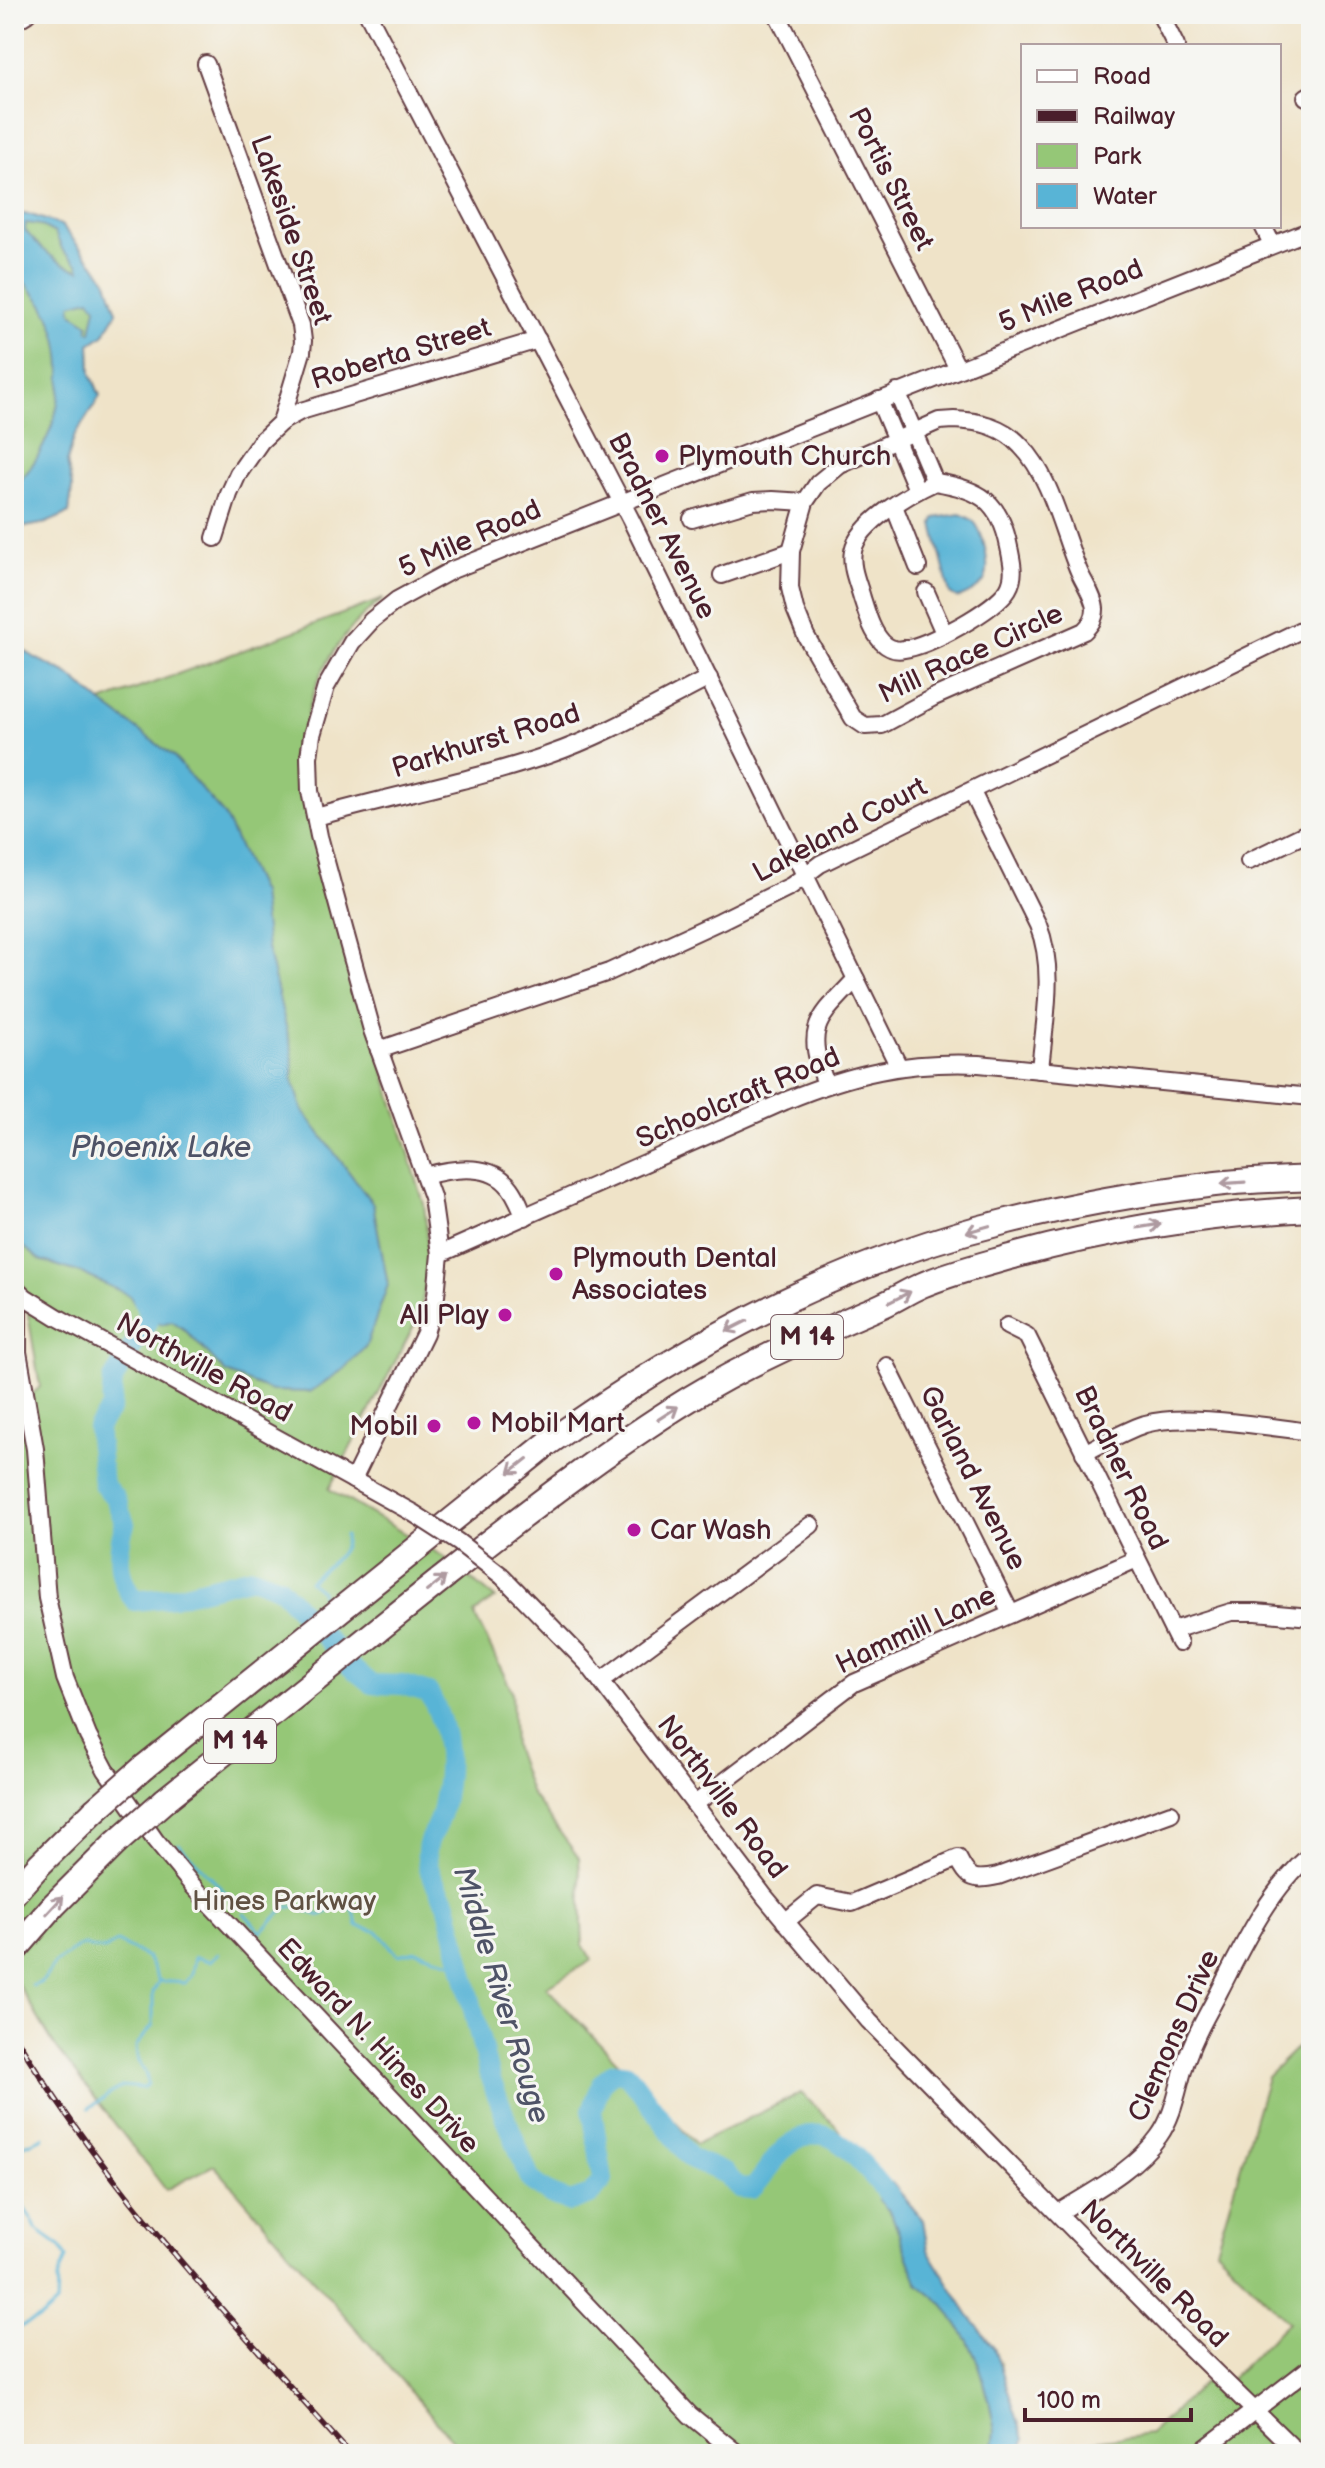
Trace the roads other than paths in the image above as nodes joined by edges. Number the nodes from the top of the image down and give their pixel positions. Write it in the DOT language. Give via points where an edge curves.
graph roads {
  1 [pos="27,14"];
  2 [pos="368,14"];
  3 [pos="777,14"];
  4 [pos="1160,14"];
  5 [pos="14,22"];
  6 [pos="1175,44"];
  7 [pos="206,64"];
  8 [pos="1264,228"];
  9 [pos="1311,230"];
  10 [pos="1272,244"];
  11 [pos="538,340"];
  12 [pos="958,369"];
  13 [pos="897,392"];
  14 [pos="879,400"];
  15 [pos="281,422"];
  16 [pos="914,434"];
  17 [pos="895,442"];
  18 [pos="935,482"];
  19 [pos="917,490"];
  20 [pos="621,502"];
  21 [pos="805,502"];
  22 [pos="894,506"];
  23 [pos="692,519"];
  24 [pos="215,538"];
  25 [pos="791,551"];
  26 [pos="918,567"];
  27 [pos="722,575"];
  28 [pos="926,592"];
  29 [pos="1311,625"];
  30 [pos="944,633"];
  31 [pos="709,678"];
  32 [pos="972,792"];
  33 [pos="316,817"];
  34 [pos="1311,831"];
  35 [pos="1249,861"];
  36 [pos="805,875"];
  37 [pos="856,979"];
  38 [pos="379,1050"];
  39 [pos="899,1067"];
  40 [pos="1040,1070"];
  41 [pos="826,1084"];
  42 [pos="1311,1097"];
  43 [pos="425,1176"];
  44 [pos="1311,1178"];
  45 [pos="1311,1209"];
  46 [pos="525,1217"];
  47 [pos="440,1254"];
  48 [pos="16,1289"];
  49 [pos="1007,1326"];
  50 [pos="887,1366"];
  51 [pos="1311,1432"];
  52 [pos="1084,1453"];
  53 [pos="353,1480"];
  54 [pos="811,1525"];
  55 [pos="1137,1559"];
  56 [pos="1011,1614"];
  57 [pos="1311,1617"];
  58 [pos="601,1681"];
  59 [pos="695,1804"];
  60 [pos="1171,1813"];
  61 [pos="1311,1854"];
  62 [pos="14,1893"];
  63 [pos="785,1922"];
  64 [pos="14,1951"];
  65 [pos="1058,2213"];
  66 [pos="1311,2367"];
  67 [pos="1255,2412"];
  68 [pos="738,2454"];
  69 [pos="1198,2454"];
  70 [pos="1299,2454"];
  1 -- 5 [label="street"];
  2 -- 11 [label="street, Bradner Avenue"];
  3 -- 12 [label="street, Portis Street"];
  4 -- 6 [label="street"];
  7 -- 15 [label="street, Lakeside Street" via="302,331 302,352"];
  8 -- 10 [label="street"];
  9 -- 10 [label="street, 5 Mile Road"];
  10 -- 12 [label="street, 5 Mile Road"];
  11 -- 15 [label="street, Roberta Street" via="301,411"];
  11 -- 20 [label="street, Bradner Avenue"];
  12 -- 13 [label="street, 5 Mile Road"];
  13 -- 14 [label="street, 5 Mile Road"];
  13 -- 16 [label="street"];
  14 -- 17 [label="street"];
  14 -- 20 [label="street, 5 Mile Road"];
  15 -- 24 [label="street, Lakeside Street" via="238,474"];
  16 -- 17 [label="street, Mill Race Circle"];
  16 -- 18 [label="street"];
  16 -- 25 [label="street, Mill Race Circle" via="939,421 970,421 998,428 1021,446 1054,502 1093,603 1088,627 882,725 865,726 853,718 800,625 790,588"];
  17 -- 19 [label="street"];
  17 -- 21 [label="street, Mill Race Circle" via="840,465"];
  18 -- 19 [label="street"];
  18 -- 30 [label="street" via="974,492 995,509 1006,530 1013,570 996,602"];
  19 -- 22 [label="street"];
  20 -- 31 [label="street, Bradner Avenue"];
  20 -- 33 [label="street, 5 Mile Road" via="452,570 410,591 372,620 340,660 320,702 309,757"];
  21 -- 23 [label="street" via="753,501"];
  21 -- 25 [label="street, Mill Race Circle"];
  22 -- 26 [label="street"];
  22 -- 30 [label="street" via="861,534 853,551 853,569 872,625 883,643 895,649"];
  25 -- 27 [label="street"];
  28 -- 30 [label="street"];
  29 -- 32 [label="street, Lakeland Court"];
  31 -- 33 [label="street, Parkhurst Road" via="549,755"];
  31 -- 36 [label="street, Bradner Avenue"];
  32 -- 36 [label="street, Lakeland Court"];
  32 -- 40 [label="street" via="1045,945"];
  33 -- 38 [label="street, 5 Mile Road"];
  34 -- 35 [label="street"];
  36 -- 37 [label="street, Bradner Avenue"];
  36 -- 38 [label="street, Lakeland Court" via="609,972"];
  37 -- 39 [label="street, Bradner Avenue"];
  37 -- 41 [label="street" via="815,1029"];
  38 -- 43 [label="street, 5 Mile Road"];
  39 -- 40 [label="street, Schoolcraft Road" via="957,1063"];
  39 -- 41 [label="street, Schoolcraft Road"];
  40 -- 42 [label="street, Schoolcraft Road"];
  41 -- 46 [label="street, Schoolcraft Road"];
  43 -- 46 [label="street" via="489,1172 507,1183"];
  43 -- 47 [label="street, 5 Mile Road"];
  44 -- 62 [label="highway, M 14, one-way, bridge" via="1145,1193 1003,1222 837,1278 703,1343 600,1406 510,1472 143,1768"];
  64 -- 45 [label="highway, M 14, one-way, bridge" via="54,1905 165,1800 549,1495 618,1444 724,1379 922,1285 1047,1247 1190,1220"];
  46 -- 47 [label="street, Schoolcraft Road"];
  47 -- 53 [label="street, 5 Mile Road" via="425,1333"];
  48 -- 53 [label="street, Northville Road" via="59,1318"];
  48 -- 68 [label="street, Edward N. Hines Drive" via="18,1352 35,1449 47,1598 65,1678 106,1770 193,1886 690,2415"];
  49 -- 52 [label="street, Bradner Road" via="1027,1336"];
  50 -- 56 [label="street, Garland Avenue"];
  51 -- 52 [label="street" via="1160,1421"];
  52 -- 55 [label="street, Bradner Road"];
  53 -- 58 [label="street, Northville Road, bridge" via="413,1513 502,1576"];
  54 -- 58 [label="street"];
  55 -- 56 [label="street, Hammill Lane"];
  55 -- 57 [label="street, Bradner Road" via="1176,1636 1231,1612"];
  56 -- 59 [label="street, Hammill Lane" via="854,1683"];
  58 -- 59 [label="street, Northville Road"];
  59 -- 63 [label="street, Northville Road"];
  60 -- 63 [label="street" via="998,1876 966,1875 958,1858 852,1903 817,1896"];
  61 -- 65 [label="street, Clemons Drive" via="1274,1895 1234,1963 1190,2049 1161,2134 1134,2164"];
  63 -- 65 [label="street, Northville Road" via="869,2021"];
  65 -- 67 [label="street, Northville Road"];
  66 -- 67 [label="street"];
  67 -- 69 [label="street"];
  67 -- 70 [label="street, Northville Road"];
}
